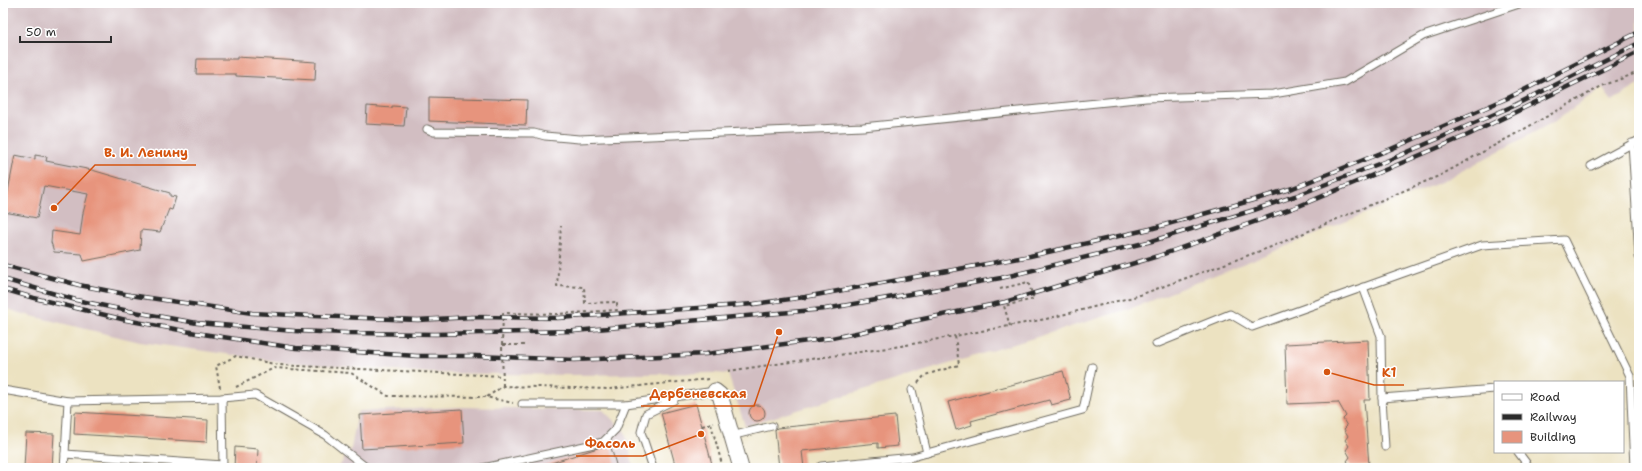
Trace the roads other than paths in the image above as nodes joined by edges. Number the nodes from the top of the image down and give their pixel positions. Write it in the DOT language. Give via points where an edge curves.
graph roads {
  1 [pos="1522,3"];
  2 [pos="427,129"];
  3 [pos="1636,141"];
  4 [pos="1591,166"];
  5 [pos="1639,257"];
  6 [pos="1363,287"];
  7 [pos="1156,344"];
  8 [pos="1092,367"];
  9 [pos="1494,389"];
  10 [pos="3,390"];
  11 [pos="912,390"];
  12 [pos="716,391"];
  13 [pos="679,397"];
  14 [pos="222,398"];
  15 [pos="1382,398"];
  16 [pos="68,401"];
  17 [pos="522,404"];
  18 [pos="626,404"];
  19 [pos="772,426"];
  20 [pos="731,436"];
  21 [pos="1385,447"];
  22 [pos="1519,453"];
  23 [pos="65,454"];
  24 [pos="927,454"];
  25 [pos="223,466"];
  26 [pos="64,468"];
  27 [pos="367,468"];
  28 [pos="483,468"];
  29 [pos="653,468"];
  30 [pos="741,468"];
  31 [pos="821,468"];
  32 [pos="1530,468"];
  33 [pos="1634,468"];
  1 -- 2 [label="lane" via="1423,36 1345,82 1273,94 1146,98 847,128 579,139 545,136 534,132 434,132"];
  3 -- 4 [label="lane"];
  3 -- 5 [label="lane"];
  6 -- 7 [label="lane" via="1252,327 1230,314"];
  6 -- 15 [label="lane" via="1381,336"];
  6 -- 33 [label="lane" via="1482,245 1564,240 1630,376"];
  8 -- 24 [label="lane" via="1083,410"];
  9 -- 15 [label="lane"];
  10 -- 16 [label="lane"];
  11 -- 24 [label="lane"];
  12 -- 13 [label="lane"];
  12 -- 20 [label="street" via="720,395"];
  13 -- 18 [label="lane"];
  13 -- 29 [label="lane" via="646,414 641,432"];
  14 -- 16 [label="lane"];
  14 -- 25 [label="lane"];
  14 -- 27 [label="lane" via="255,395 325,435"];
  15 -- 21 [label="lane"];
  16 -- 23 [label="lane"];
  17 -- 18 [label="lane"];
  18 -- 28 [label="lane" via="616,429 603,442"];
  19 -- 20 [label="lane"];
  20 -- 30 [label="street"];
  22 -- 32 [label="lane"];
  23 -- 25 [label="lane"];
  23 -- 26 [label="lane"];
  24 -- 31 [label="lane"];
}
